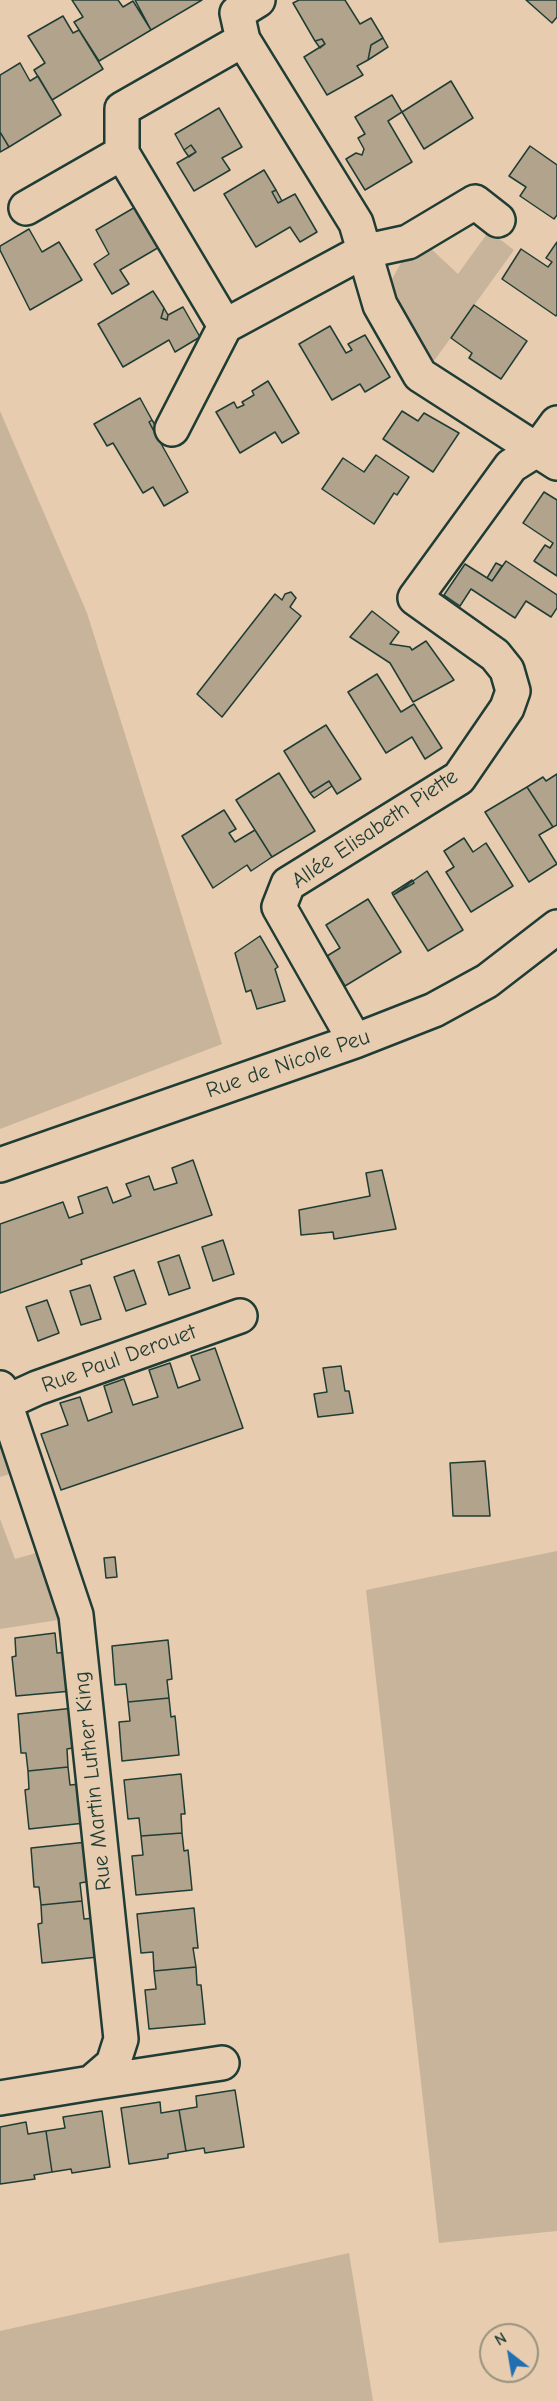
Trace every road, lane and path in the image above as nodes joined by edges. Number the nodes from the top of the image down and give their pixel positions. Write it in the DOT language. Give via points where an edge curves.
graph roads {
  1 [pos="258,0"];
  2 [pos="243,40"];
  3 [pos="122,153"];
  4 [pos="26,208"];
  5 [pos="498,220"];
  6 [pos="362,252"];
  7 [pos="225,326"];
  8 [pos="557,423"];
  9 [pos="172,429"];
  10 [pos="547,456"];
  11 [pos="557,927"];
  12 [pos="355,1041"];
  13 [pos="0,1165"];
  14 [pos="240,1316"];
  15 [pos="2,1399"];
  16 [pos="222,2062"];
  17 [pos="91,2083"];
  18 [pos="0,2098"];
  1 -- 2 [label="street" via="237,13"];
  2 -- 3 [label="street" via="122,109"];
  2 -- 6 [label="street" via="356,224"];
  3 -- 4 [label="street"];
  3 -- 7 [label="street"];
  5 -- 6 [label="street" via="474,202 408,242"];
  6 -- 7 [label="street"];
  6 -- 10 [label="street" via="380,305 420,375"];
  7 -- 9 [label="street"];
  8 -- 10 [label="street"];
  10 -- 12 [label="street, Allée Elisabeth Piette" via="511,466 416,598 495,655 507,670 513,691 507,708 459,778 288,884 279,908"];
  11 -- 12 [label="street, Rue de Nicole Peu" via="488,981 434,1010"];
  12 -- 13 [label="street, Rue de Nicole Peu"];
  14 -- 15 [label="street, Rue Paul Derouet"];
  15 -- 17 [label="street, Rue Martin Luther King" via="76,1615 120,2039 112,2064"];
  16 -- 17 [label="street"];
  17 -- 18 [label="street"];
}
